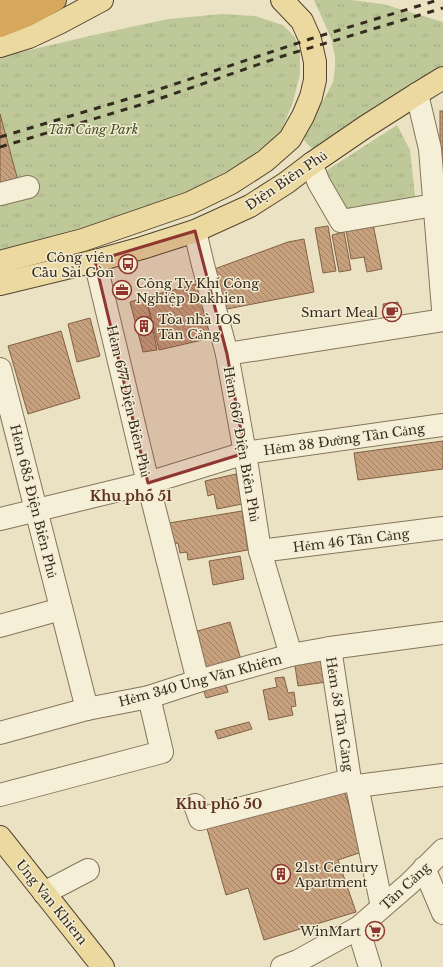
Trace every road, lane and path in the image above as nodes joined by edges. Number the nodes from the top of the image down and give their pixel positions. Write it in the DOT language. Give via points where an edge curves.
graph roads {
  1 [pos="28,0"];
  2 [pos="54,0"];
  3 [pos="102,0"];
  4 [pos="282,0"];
  5 [pos="0,6"];
  6 [pos="0,26"];
  7 [pos="0,46"];
  8 [pos="443,78"];
  9 [pos="417,94"];
  10 [pos="290,139"];
  11 [pos="311,164"];
  12 [pos="28,187"];
  13 [pos="0,194"];
  14 [pos="434,205"];
  15 [pos="196,231"];
  16 [pos="95,261"];
  17 [pos="0,262"];
  18 [pos="0,284"];
  19 [pos="443,309"];
  20 [pos="443,320"];
  21 [pos="227,354"];
  22 [pos="0,369"];
  23 [pos="443,425"];
  24 [pos="245,453"];
  25 [pos="148,482"];
  26 [pos="36,511"];
  27 [pos="0,519"];
  28 [pos="443,528"];
  29 [pos="260,551"];
  30 [pos="61,609"];
  31 [pos="0,626"];
  32 [pos="443,633"];
  33 [pos="330,648"];
  34 [pos="291,655"];
  35 [pos="198,681"];
  36 [pos="149,697"];
  37 [pos="87,709"];
  38 [pos="0,733"];
  39 [pos="443,776"];
  40 [pos="353,783"];
  41 [pos="0,795"];
  42 [pos="195,805"];
  43 [pos="0,838"];
  44 [pos="443,850"];
  45 [pos="424,868"];
  46 [pos="88,870"];
  47 [pos="44,893"];
  48 [pos="382,907"];
  49 [pos="443,913"];
  50 [pos="358,928"];
  51 [pos="103,967"];
  52 [pos="282,967"];
  53 [pos="370,967"];
  1 -- 5 [label="highway"];
  2 -- 6 [label="highway" via="28,15"];
  3 -- 7 [label="main road" via="29,37"];
  4 -- 10 [label="main road, Điện Biên Phủ" via="302,21 316,62 311,97"];
  8 -- 9 [label="main road, Điện Biên Phủ"];
  9 -- 11 [label="main road, Điện Biên Phủ"];
  9 -- 14 [label="street" via="430,148"];
  10 -- 11 [label="main road"];
  10 -- 17 [label="main road, Điện Biên Phủ" via="260,165 190,203 83,240"];
  11 -- 14 [label="street" via="341,221"];
  11 -- 15 [label="main road, Điện Biên Phủ" via="250,206"];
  12 -- 13 [label="street"];
  14 -- 19 [label="street"];
  15 -- 16 [label="main road, Điện Biên Phủ"];
  15 -- 21 [label="street, Hẻm 667 Điện Biên Phủ"];
  16 -- 18 [label="main road, Điện Biên Phủ"];
  16 -- 25 [label="street, Hẻm 677 Điện Biên Phủ"];
  20 -- 21 [label="street"];
  21 -- 24 [label="street, Hẻm 667 Điện Biên Phủ"];
  22 -- 26 [label="street, Hẻm 685 Điện Biên Phủ"];
  23 -- 24 [label="street, Hẻm 38 Đường Tân Cảng"];
  24 -- 25 [label="street, Hẻm 38 Đường Tân Cảng"];
  24 -- 29 [label="street, Hẻm 667 Điện Biên Phủ"];
  25 -- 26 [label="street, Hẻm 38 Đường Tân Cảng"];
  25 -- 35 [label="street, Hẻm 677 Điện Biên Phủ"];
  26 -- 27 [label="street, Hẻm 38 Đường Tân Cảng"];
  26 -- 30 [label="street, Hẻm 685 Điện Biên Phủ"];
  28 -- 29 [label="street, Hẻm 46 Tân Cảng"];
  29 -- 34 [label="street, Hẻm 667 Điện Biên Phủ"];
  30 -- 31 [label="street"];
  30 -- 37 [label="street, Hẻm 685 Điện Biên Phủ"];
  32 -- 33 [label="street, Hẻm 340 Ung Văn Khiêm"];
  33 -- 34 [label="street, Hẻm 340 Ung Văn Khiêm"];
  33 -- 40 [label="street, Hẻm 58 Tân Cảng"];
  34 -- 35 [label="street, Hẻm 340 Ung Văn Khiêm"];
  35 -- 36 [label="street, Hẻm 340 Ung Văn Khiêm"];
  36 -- 37 [label="street, Hẻm 340 Ung Văn Khiêm"];
  36 -- 41 [label="street" via="162,752"];
  37 -- 38 [label="street, Hẻm 340 Ung Văn Khiêm"];
  39 -- 40 [label="street"];
  40 -- 42 [label="street" via="200,819"];
  40 -- 48 [label="street, Hẻm 58 Tân Cảng"];
  43 -- 47 [label="main road, Ung Van Khiem"];
  44 -- 45 [label="street, Tân Cảng"];
  45 -- 48 [label="street, Tân Cảng"];
  45 -- 49 [label="street"];
  46 -- 47 [label="street"];
  47 -- 51 [label="main road, Ung Van Khiem"];
  48 -- 50 [label="street, Tân Cảng"];
  50 -- 52 [label="street, Tân Cảng"];
  50 -- 53 [label="street"];
}
